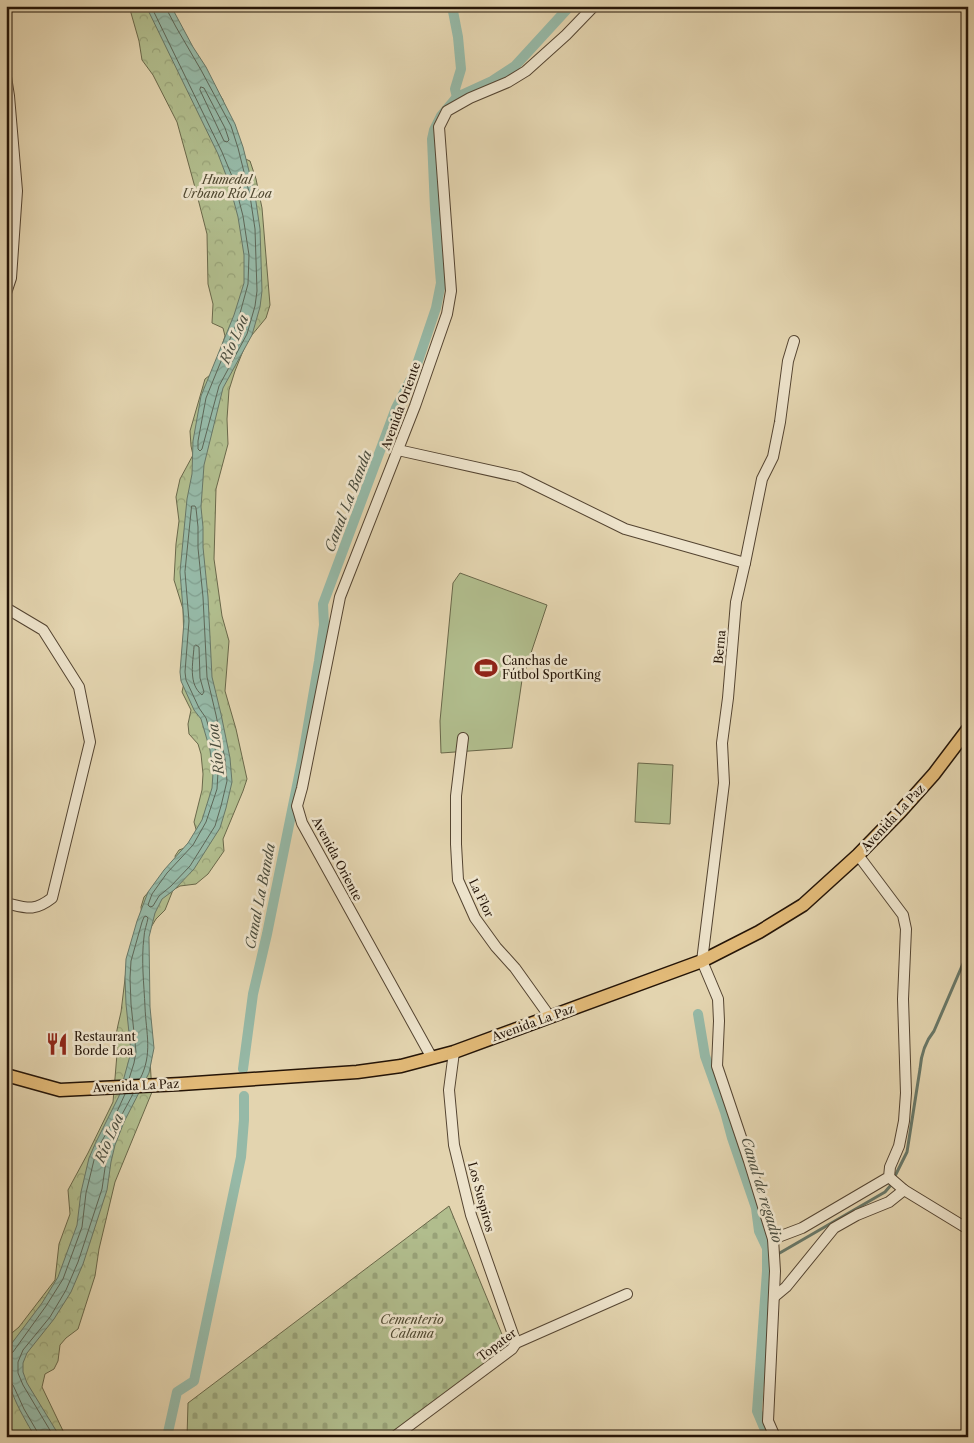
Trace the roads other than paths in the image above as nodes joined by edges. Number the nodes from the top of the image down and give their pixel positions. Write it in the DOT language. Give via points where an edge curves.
graph roads {
  1 [pos="594,6"];
  2 [pos="6,77"];
  3 [pos="6,293"];
  4 [pos="794,341"];
  5 [pos="398,450"];
  6 [pos="745,563"];
  7 [pos="6,608"];
  8 [pos="968,729"];
  9 [pos="463,738"];
  10 [pos="858,856"];
  11 [pos="6,903"];
  12 [pos="702,961"];
  13 [pos="550,1017"];
  14 [pos="454,1052"];
  15 [pos="432,1058"];
  16 [pos="6,1076"];
  17 [pos="889,1177"];
  18 [pos="904,1190"];
  19 [pos="968,1229"];
  20 [pos="773,1239"];
  21 [pos="627,1294"];
  22 [pos="774,1297"];
  23 [pos="516,1343"];
  24 [pos="394,1437"];
  25 [pos="775,1437"];
  1 -- 5 [label="street, Avenida Oriente" via="526,71 447,111 439,127 451,291 447,314"];
  2 -- 3 [label="street" via="17,191 11,278"];
  4 -- 6 [label="street, Berna" via="773,457 762,479"];
  5 -- 6 [label="street" via="519,477 625,529"];
  5 -- 15 [label="street, Avenida Oriente" via="340,597 297,806 302,823"];
  6 -- 12 [label="street, Berna" via="736,602 722,744 724,783"];
  7 -- 11 [label="street" via="43,630 79,687 90,742 52,898 29,908"];
  8 -- 10 [label="main road, Avenida La Paz" via="934,774"];
  9 -- 13 [label="street, La Flor" via="456,796 458,880 475,918"];
  10 -- 12 [label="main road, Avenida La Paz" via="803,905"];
  10 -- 17 [label="street" via="903,915 906,929 903,999 906,1093 899,1146"];
  12 -- 13 [label="main road, Avenida La Paz"];
  12 -- 20 [label="street" via="718,998 717,1066"];
  13 -- 14 [label="main road, Avenida La Paz"];
  14 -- 15 [label="main road, Avenida La Paz"];
  14 -- 23 [label="street, Los Suspiros" via="449,1090 454,1145 471,1215"];
  15 -- 16 [label="main road, Avenida La Paz" via="357,1072 60,1090"];
  17 -- 18 [label="street"];
  17 -- 20 [label="street" via="802,1228"];
  18 -- 19 [label="street"];
  18 -- 22 [label="street" via="889,1202 834,1228"];
  20 -- 22 [label="street"];
  21 -- 23 [label="street, Topater"];
  22 -- 25 [label="street" via="768,1421"];
  23 -- 24 [label="street, Topater"];
}
